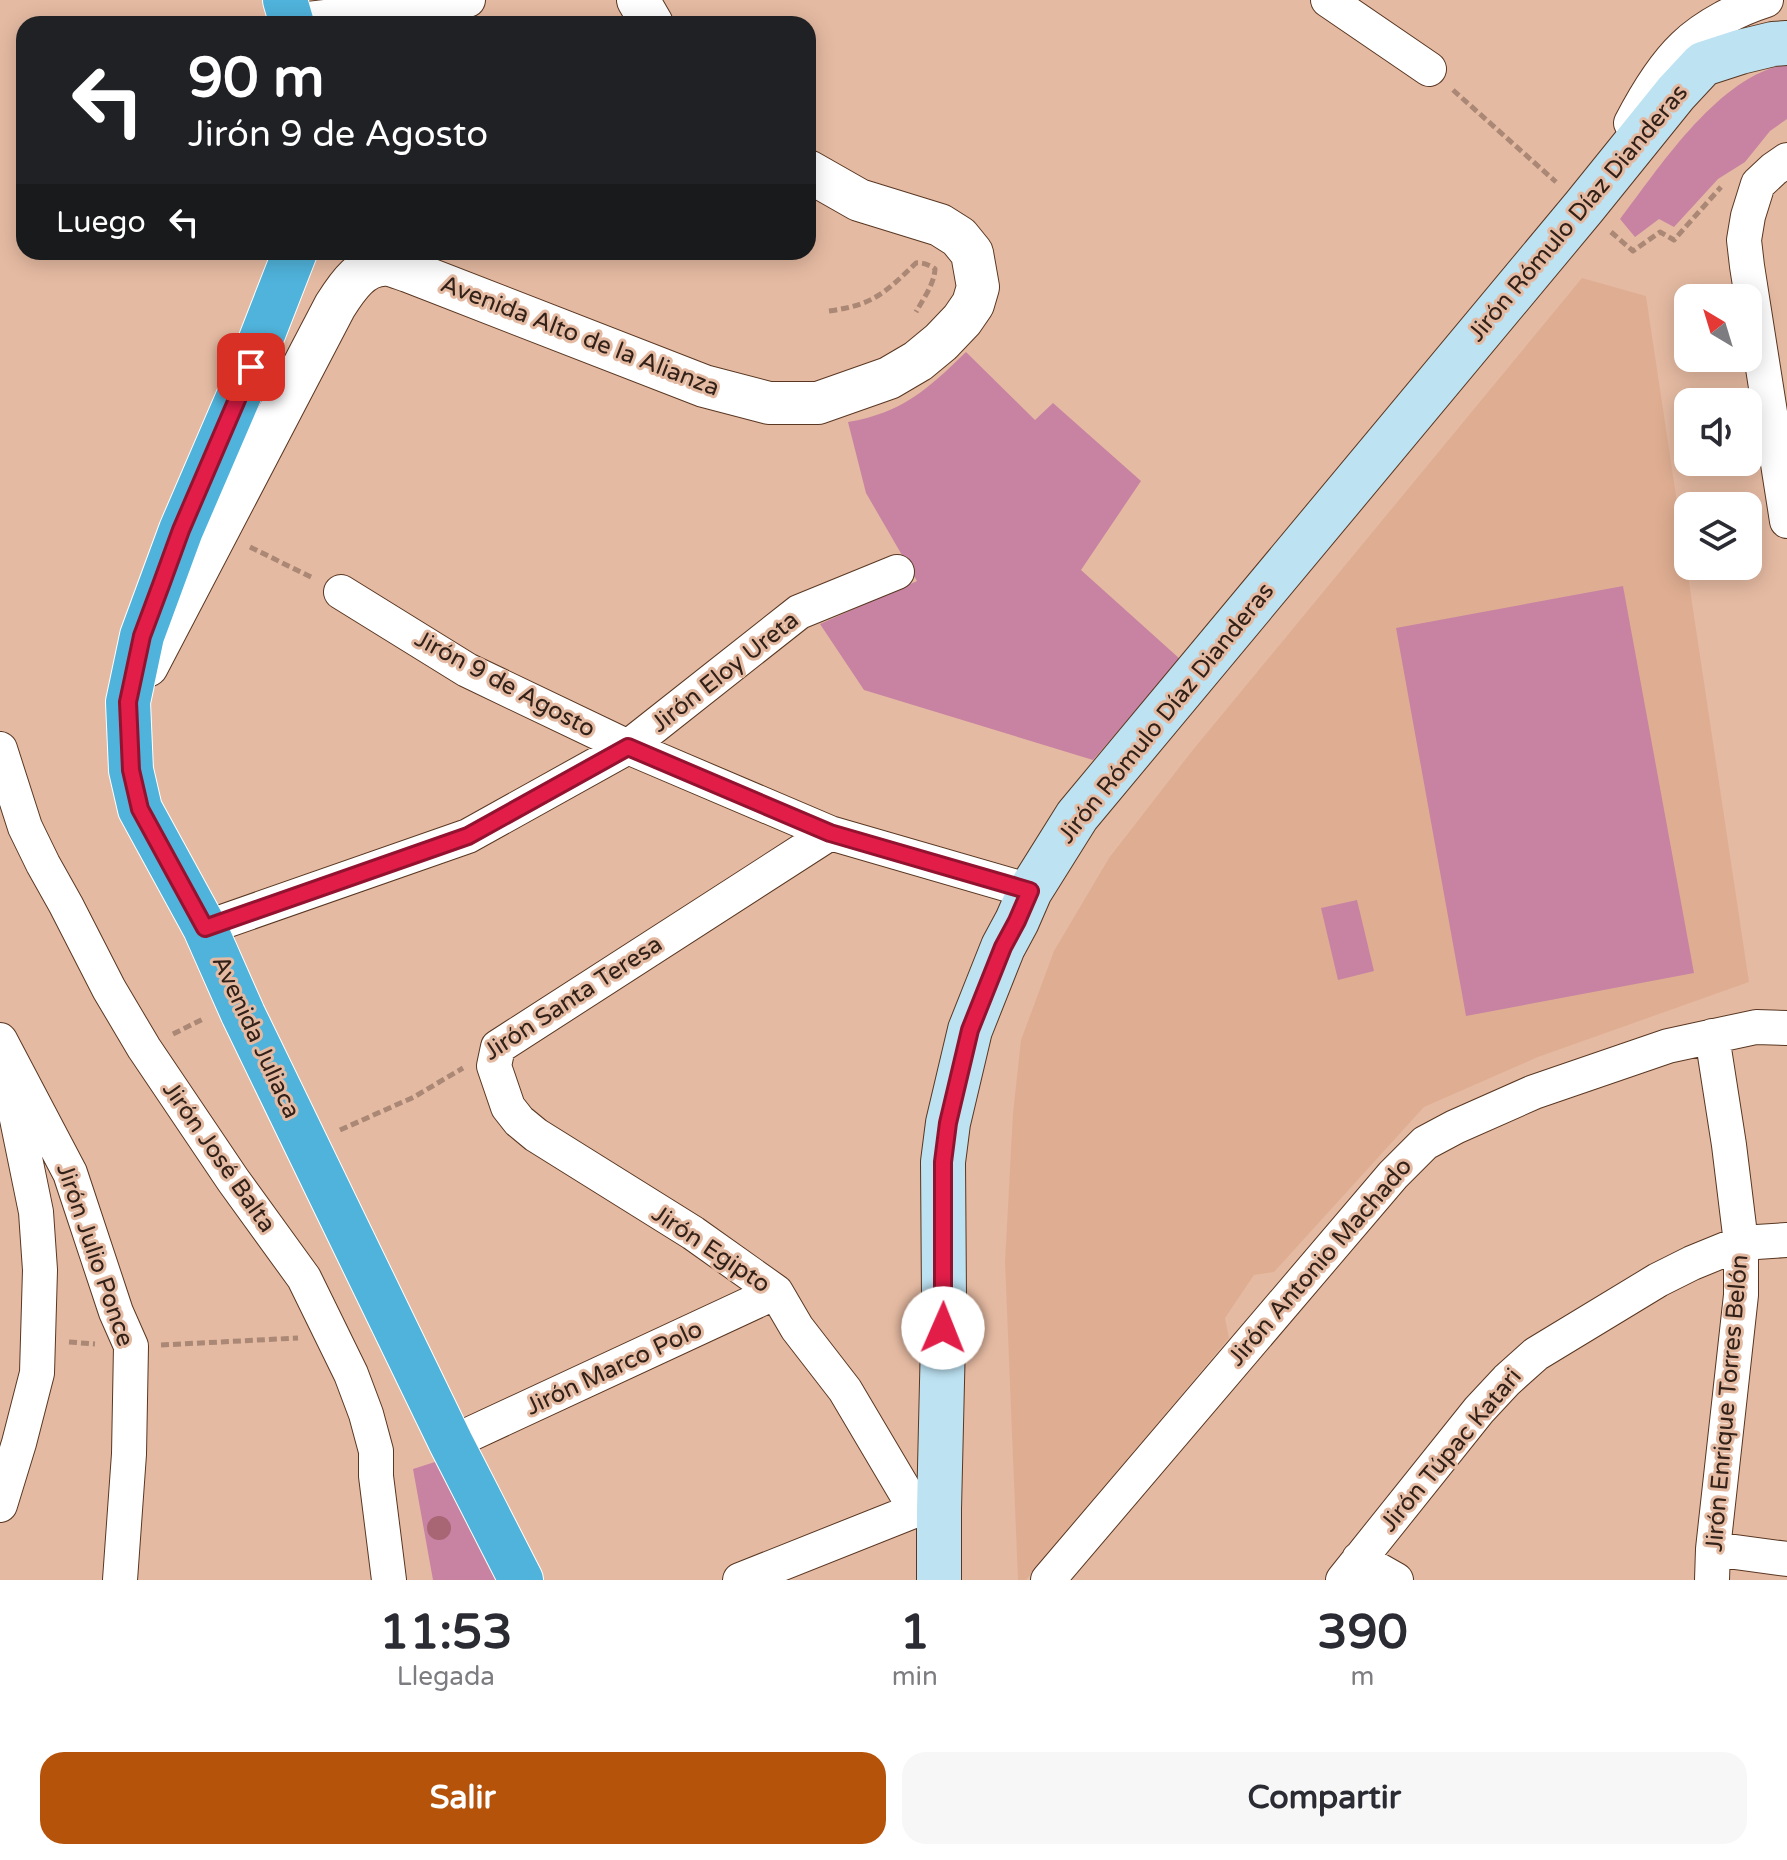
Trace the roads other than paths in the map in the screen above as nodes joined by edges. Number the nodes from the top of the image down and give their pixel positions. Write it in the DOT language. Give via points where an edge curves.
graph roads {
  1 [pos="468,0"];
  2 [pos="1328,0"];
  3 [pos="1766,0"];
  4 [pos="289,15"];
  5 [pos="1787,43"];
  6 [pos="1429,69"];
  7 [pos="1787,160"];
  8 [pos="816,176"];
  9 [pos="1596,209"];
  10 [pos="292,260"];
  11 [pos="1778,424"];
  12 [pos="1787,521"];
  13 [pos="897,572"];
  14 [pos="341,592"];
  15 [pos="128,702"];
  16 [pos="628,747"];
  17 [pos="0,749"];
  18 [pos="830,833"];
  19 [pos="1030,891"];
  20 [pos="205,928"];
  21 [pos="1787,1028"];
  22 [pos="1712,1036"];
  23 [pos="0,1040"];
  24 [pos="498,1047"];
  25 [pos="0,1050"];
  26 [pos="1787,1240"];
  27 [pos="1741,1243"];
  28 [pos="776,1292"];
  29 [pos="451,1443"];
  30 [pos="0,1505"];
  31 [pos="927,1509"];
  32 [pos="1787,1559"];
  33 [pos="1713,1565"];
  34 [pos="1351,1570"];
  35 [pos="120,1580"];
  36 [pos="389,1580"];
  37 [pos="521,1580"];
  38 [pos="740,1580"];
  39 [pos="939,1580"];
  40 [pos="1048,1580"];
  41 [pos="1396,1580"];
  1 -- 4 [label="street"];
  2 -- 6 [label="street"];
  3 -- 9 [label="street" via="1730,15 1683,46 1634,116"];
  5 -- 9 [label="main road, Jirón Rómulo Díaz Dianderas" via="1703,64 1676,93"];
  7 -- 11 [label="street" via="1758,184 1744,240"];
  8 -- 15 [label="street, Avenida Alto de la Alianza" via="859,200 940,225 972,253 978,287 973,304 941,342 889,378 818,403 769,403 704,386 387,264 366,269 335,306"];
  9 -- 19 [label="main road, Jirón Rómulo Díaz Dianderas" via="1077,816"];
  10 -- 15 [label="highway, Avenida Juliaca" via="181,530 142,636"];
  11 -- 12 [label="street"];
  13 -- 16 [label="street, Jirón Eloy Ureta" via="799,612"];
  14 -- 16 [label="street, Jirón 9 de Agosto" via="467,670"];
  15 -- 20 [label="highway, Avenida Juliaca" via="131,770 140,809"];
  16 -- 18 [label="street, Jirón 9 de Agosto"];
  16 -- 20 [label="street, Jirón Eloy Ureta" via="468,836"];
  17 -- 36 [label="street, Jirón José Balta" via="25,827 109,989 224,1167 304,1278 351,1374 376,1451"];
  18 -- 19 [label="street, Jirón 9 de Agosto"];
  18 -- 24 [label="street, Jirón Santa Teresa"];
  19 -- 31 [label="main road, Jirón Rómulo Díaz Dianderas" via="970,1030 948,1123 943,1162 944,1298"];
  20 -- 29 [label="highway, Avenida Juliaca"];
  21 -- 22 [label="street, Jirón Antonio Machado" via="1756,1027"];
  22 -- 27 [label="street, Jirón Enrique Torres Belón"];
  22 -- 40 [label="street, Jirón Antonio Machado" via="1534,1092 1425,1143"];
  23 -- 35 [label="street, Jirón Julio Ponce" via="70,1173 131,1346"];
  24 -- 28 [label="street, Jirón Egipto" via="497,1079 519,1121"];
  25 -- 30 [label="street" via="29,1172 40,1270 37,1373"];
  26 -- 27 [label="street, Jirón Túpac Katari"];
  27 -- 33 [label="street, Jirón Enrique Torres Belón" via="1741,1295"];
  27 -- 34 [label="street, Jirón Túpac Katari" via="1658,1280 1536,1354 1479,1410"];
  28 -- 29 [label="street, Jirón Marco Polo"];
  28 -- 31 [label="street, Jirón Egipto"];
  29 -- 37 [label="highway, Avenida Juliaca"];
  31 -- 38 [label="street"];
  31 -- 39 [label="main road, Jirón Rómulo Díaz Dianderas"];
  32 -- 33 [label="street"];
  34 -- 41 [label="street"];
}
